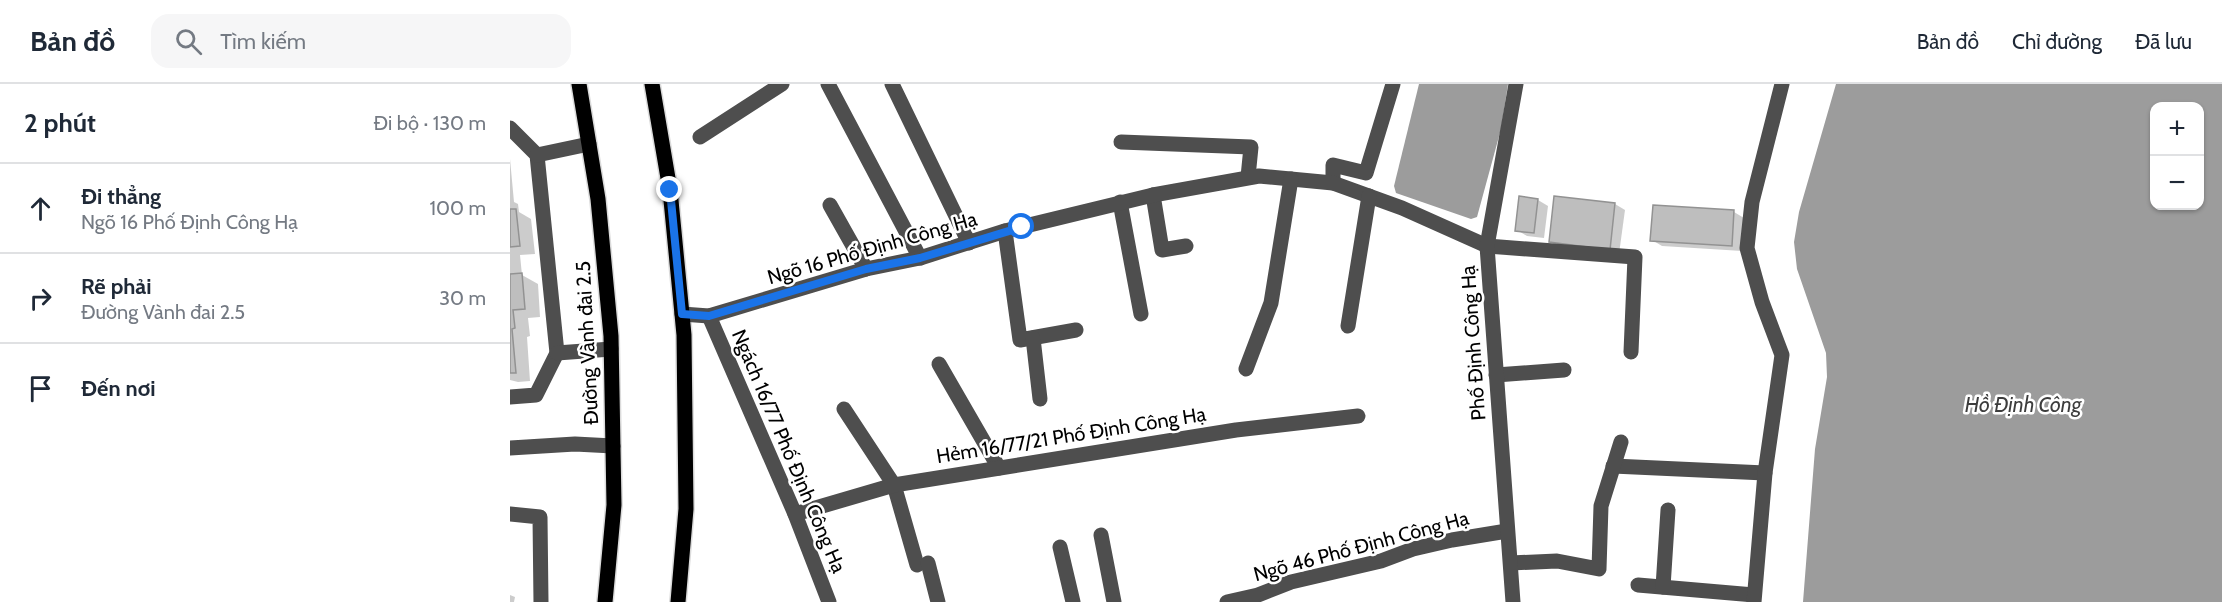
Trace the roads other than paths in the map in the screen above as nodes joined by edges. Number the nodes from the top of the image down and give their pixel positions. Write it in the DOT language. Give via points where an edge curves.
graph roads {
  1 [pos="579,84"];
  2 [pos="652,84"];
  3 [pos="782,84"];
  4 [pos="828,84"];
  5 [pos="892,84"];
  6 [pos="1392,84"];
  7 [pos="1516,84"];
  8 [pos="1782,84"];
  9 [pos="510,128"];
  10 [pos="700,137"];
  11 [pos="1121,142"];
  12 [pos="589,144"];
  13 [pos="537,155"];
  14 [pos="1248,177"];
  15 [pos="1291,179"];
  16 [pos="1333,183"];
  17 [pos="1153,195"];
  18 [pos="1369,196"];
  19 [pos="1120,202"];
  20 [pos="830,205"];
  21 [pos="1005,231"];
  22 [pos="969,243"];
  23 [pos="1186,246"];
  24 [pos="1487,246"];
  25 [pos="920,258"];
  26 [pos="866,269"];
  27 [pos="682,314"];
  28 [pos="1141,314"];
  29 [pos="709,316"];
  30 [pos="1348,326"];
  31 [pos="1076,330"];
  32 [pos="1033,338"];
  33 [pos="611,349"];
  34 [pos="1631,352"];
  35 [pos="557,353"];
  36 [pos="939,364"];
  37 [pos="1246,369"];
  38 [pos="1564,370"];
  39 [pos="1496,375"];
  40 [pos="510,397"];
  41 [pos="1040,399"];
  42 [pos="844,409"];
  43 [pos="1358,416"];
  44 [pos="1621,442"];
  45 [pos="613,446"];
  46 [pos="510,448"];
  47 [pos="1613,466"];
  48 [pos="999,468"];
  49 [pos="1765,473"];
  50 [pos="894,485"];
  51 [pos="1668,510"];
  52 [pos="510,514"];
  53 [pos="795,514"];
  54 [pos="1507,531"];
  55 [pos="1101,535"];
  56 [pos="1060,547"];
  57 [pos="1511,563"];
  58 [pos="1638,585"];
  59 [pos="1663,587"];
  60 [pos="1754,599"];
  61 [pos="541,602"];
  62 [pos="605,602"];
  63 [pos="678,602"];
  64 [pos="829,602"];
  65 [pos="938,602"];
  66 [pos="1073,602"];
  67 [pos="1114,602"];
  68 [pos="1227,602"];
  69 [pos="1513,602"];
  1 -- 12 [label="main road, Đường Vành đai 2.5"];
  2 -- 27 [label="main road" via="670,190"];
  3 -- 10 [label="street"];
  4 -- 25 [label="street"];
  5 -- 22 [label="street"];
  6 -- 16 [label="street" via="1366,172 1334,165"];
  7 -- 24 [label="street, Phố Định Công Hạ"];
  8 -- 49 [label="street" via="1752,202 1747,248 1782,355"];
  9 -- 13 [label="street"];
  11 -- 14 [label="street" via="1251,147"];
  12 -- 13 [label="street"];
  12 -- 33 [label="main road, Đường Vành đai 2.5" via="598,199"];
  13 -- 35 [label="street"];
  14 -- 15 [label="street, Ngõ 16 Phố Định Công Hạ"];
  14 -- 17 [label="street, Ngõ 16 Phố Định Công Hạ"];
  15 -- 16 [label="street, Ngõ 16 Phố Định Công Hạ"];
  15 -- 37 [label="street" via="1271,303"];
  16 -- 18 [label="street, Ngõ 16 Phố Định Công Hạ"];
  17 -- 19 [label="street, Ngõ 16 Phố Định Công Hạ"];
  17 -- 23 [label="street" via="1162,250"];
  18 -- 24 [label="street, Ngõ 16 Phố Định Công Hạ"];
  18 -- 30 [label="street"];
  19 -- 21 [label="street, Ngõ 16 Phố Định Công Hạ"];
  19 -- 28 [label="street"];
  20 -- 26 [label="street"];
  21 -- 22 [label="street, Ngõ 16 Phố Định Công Hạ"];
  21 -- 32 [label="street" via="1020,340"];
  22 -- 25 [label="street, Ngõ 16 Phố Định Công Hạ"];
  24 -- 34 [label="street, Ngõ 16 Phố Định Công Hạ" via="1635,257"];
  24 -- 39 [label="street, Phố Định Công Hạ"];
  25 -- 26 [label="street, Ngõ 16 Phố Định Công Hạ"];
  26 -- 29 [label="street, Ngõ 16 Phố Định Công Hạ"];
  27 -- 29 [label="street, Ngõ 16 Phố Định Công Hạ"];
  27 -- 63 [label="main road" via="686,509"];
  29 -- 53 [label="street, Ngách 16/77 Phố Định Công Hạ"];
  31 -- 32 [label="street"];
  32 -- 41 [label="street"];
  33 -- 35 [label="street"];
  33 -- 45 [label="main road, Đường Vành đai 2.5"];
  35 -- 40 [label="street" via="536,395"];
  36 -- 48 [label="street"];
  38 -- 39 [label="street"];
  39 -- 54 [label="street, Phố Định Công Hạ"];
  42 -- 50 [label="street"];
  43 -- 48 [label="street, Hẻm 16/77/21 Phố Định Công Hạ" via="1236,430"];
  44 -- 47 [label="street"];
  45 -- 46 [label="street"];
  45 -- 62 [label="main road, Đường Vành đai 2.5" via="614,506"];
  47 -- 49 [label="street"];
  47 -- 57 [label="street" via="1602,506 1599,569 1557,561"];
  48 -- 50 [label="street, Hẻm 16/77/21 Phố Định Công Hạ"];
  49 -- 60 [label="street"];
  50 -- 53 [label="street, Hẻm 16/77/21 Phố Định Công Hạ"];
  50 -- 65 [label="street"];
  51 -- 59 [label="street"];
  52 -- 61 [label="street" via="540,518"];
  53 -- 64 [label="street, Ngách 16/77 Phố Định Công Hạ"];
  54 -- 57 [label="street, Phố Định Công Hạ"];
  54 -- 68 [label="street, Ngõ 46 Phố Định Công Hạ" via="1413,549"];
  55 -- 67 [label="street"];
  56 -- 66 [label="street"];
  57 -- 69 [label="street, Phố Định Công Hạ"];
  58 -- 59 [label="street"];
  59 -- 60 [label="street"];
}
